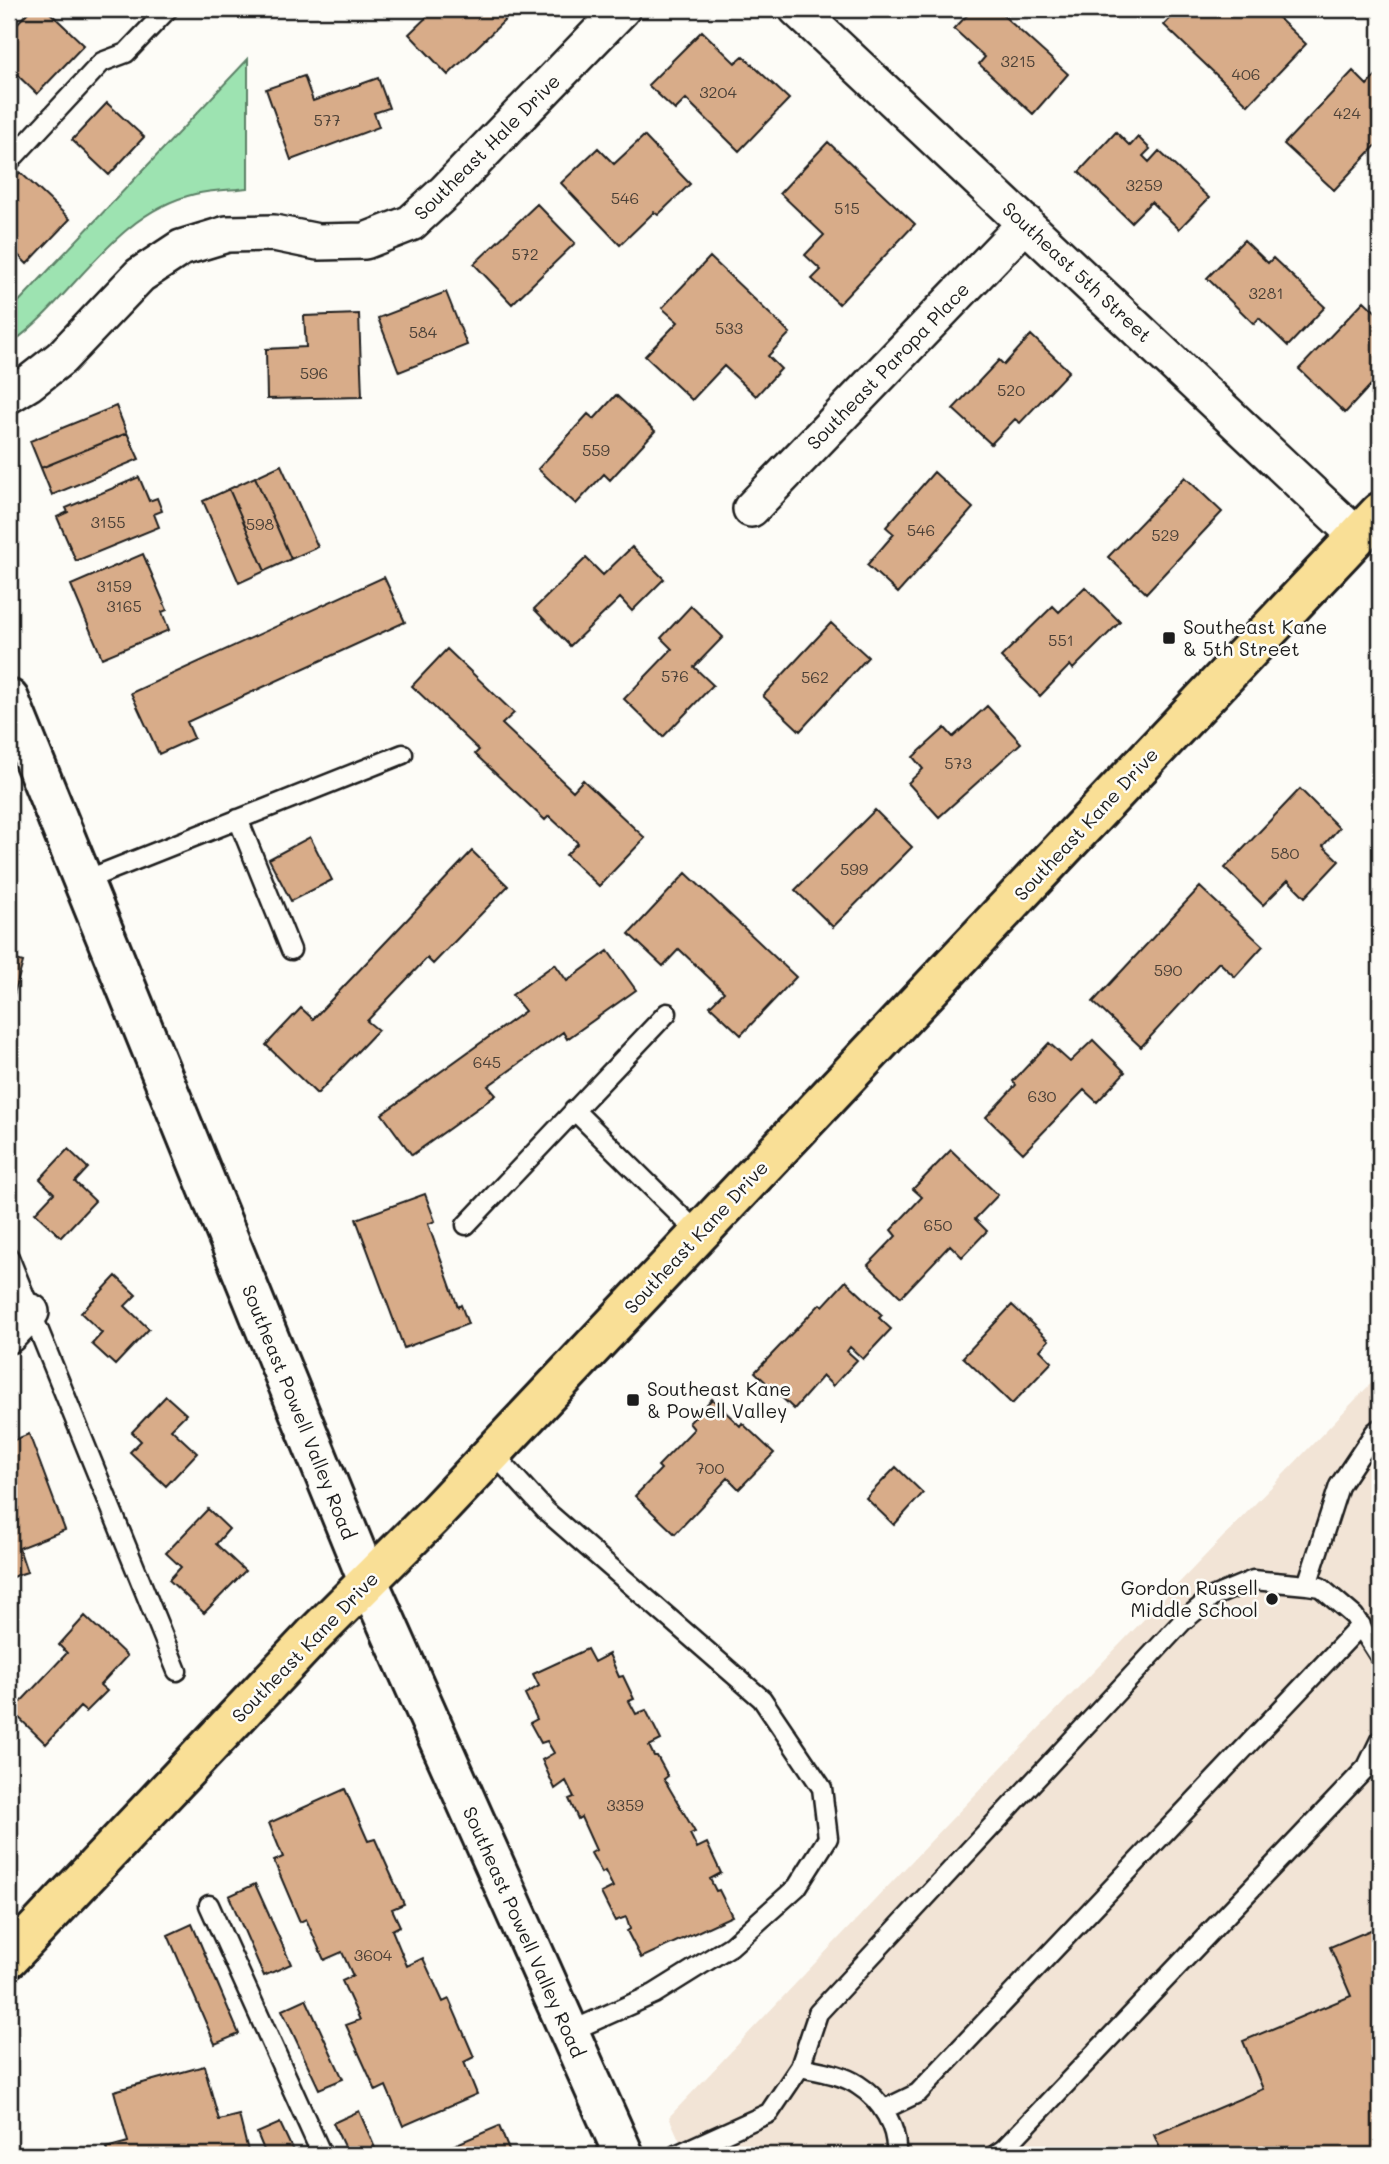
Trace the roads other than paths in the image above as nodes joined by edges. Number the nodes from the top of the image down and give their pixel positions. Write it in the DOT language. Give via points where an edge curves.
graph roads {
  1 [pos="168,9"];
  2 [pos="622,9"];
  3 [pos="797,9"];
  4 [pos="9,162"];
  5 [pos="1026,223"];
  6 [pos="9,395"];
  7 [pos="751,509"];
  8 [pos="1369,524"];
  9 [pos="9,699"];
  10 [pos="403,754"];
  11 [pos="238,819"];
  12 [pos="83,881"];
  13 [pos="291,950"];
  14 [pos="667,1013"];
  15 [pos="574,1110"];
  16 [pos="466,1224"];
  17 [pos="699,1234"];
  18 [pos="9,1257"];
  19 [pos="20,1323"];
  20 [pos="1380,1428"];
  21 [pos="492,1453"];
  22 [pos="368,1581"];
  23 [pos="1307,1585"];
  24 [pos="1360,1625"];
  25 [pos="1380,1657"];
  26 [pos="177,1671"];
  27 [pos="1380,1740"];
  28 [pos="209,1905"];
  29 [pos="9,1958"];
  30 [pos="569,2032"];
  31 [pos="800,2067"];
  32 [pos="885,2109"];
  33 [pos="322,2155"];
  34 [pos="624,2155"];
  35 [pos="676,2155"];
  36 [pos="896,2155"];
  37 [pos="995,2155"];
  1 -- 4 [label="lane" via="126,53 102,62"];
  2 -- 6 [label="street, Southeast Hale Drive" via="411,223 365,241 227,234 181,248 140,275 61,358"];
  3 -- 5 [label="street, Southeast 5th Street"];
  5 -- 7 [label="street, Southeast Paropa Place"];
  5 -- 8 [label="street, Southeast 5th Street"];
  8 -- 17 [label="main road, Southeast Kane Drive"];
  9 -- 12 [label="main road, Southeast Powell Valley Road"];
  10 -- 11 [label="lane"];
  11 -- 12 [label="lane"];
  11 -- 13 [label="lane"];
  12 -- 22 [label="main road, Southeast Powell Valley Road"];
  14 -- 15 [label="lane"];
  15 -- 16 [label="lane"];
  15 -- 17 [label="lane"];
  17 -- 21 [label="main road, Southeast Kane Drive"];
  18 -- 19 [label="lane"];
  19 -- 26 [label="lane"];
  20 -- 23 [label="lane" via="1339,1486"];
  21 -- 22 [label="main road, Southeast Kane Drive"];
  21 -- 30 [label="lane" via="546,1511 762,1699 822,1788 828,1838 797,1887 731,1946 654,1994"];
  22 -- 29 [label="main road, Southeast Kane Drive"];
  22 -- 30 [label="main road, Southeast Powell Valley Road"];
  23 -- 24 [label="lane" via="1320,1587"];
  23 -- 31 [label="lane" via="1253,1580 1212,1597 1182,1622 818,2013"];
  24 -- 25 [label="lane"];
  24 -- 32 [label="lane" via="918,2093"];
  27 -- 37 [label="lane" via="1367,1767"];
  28 -- 33 [label="lane"];
  30 -- 34 [label="main road, Southeast Powell Valley Road"];
  31 -- 32 [label="lane" via="858,2085"];
  31 -- 35 [label="lane" via="769,2113"];
  32 -- 36 [label="lane" via="897,2142"];
}
